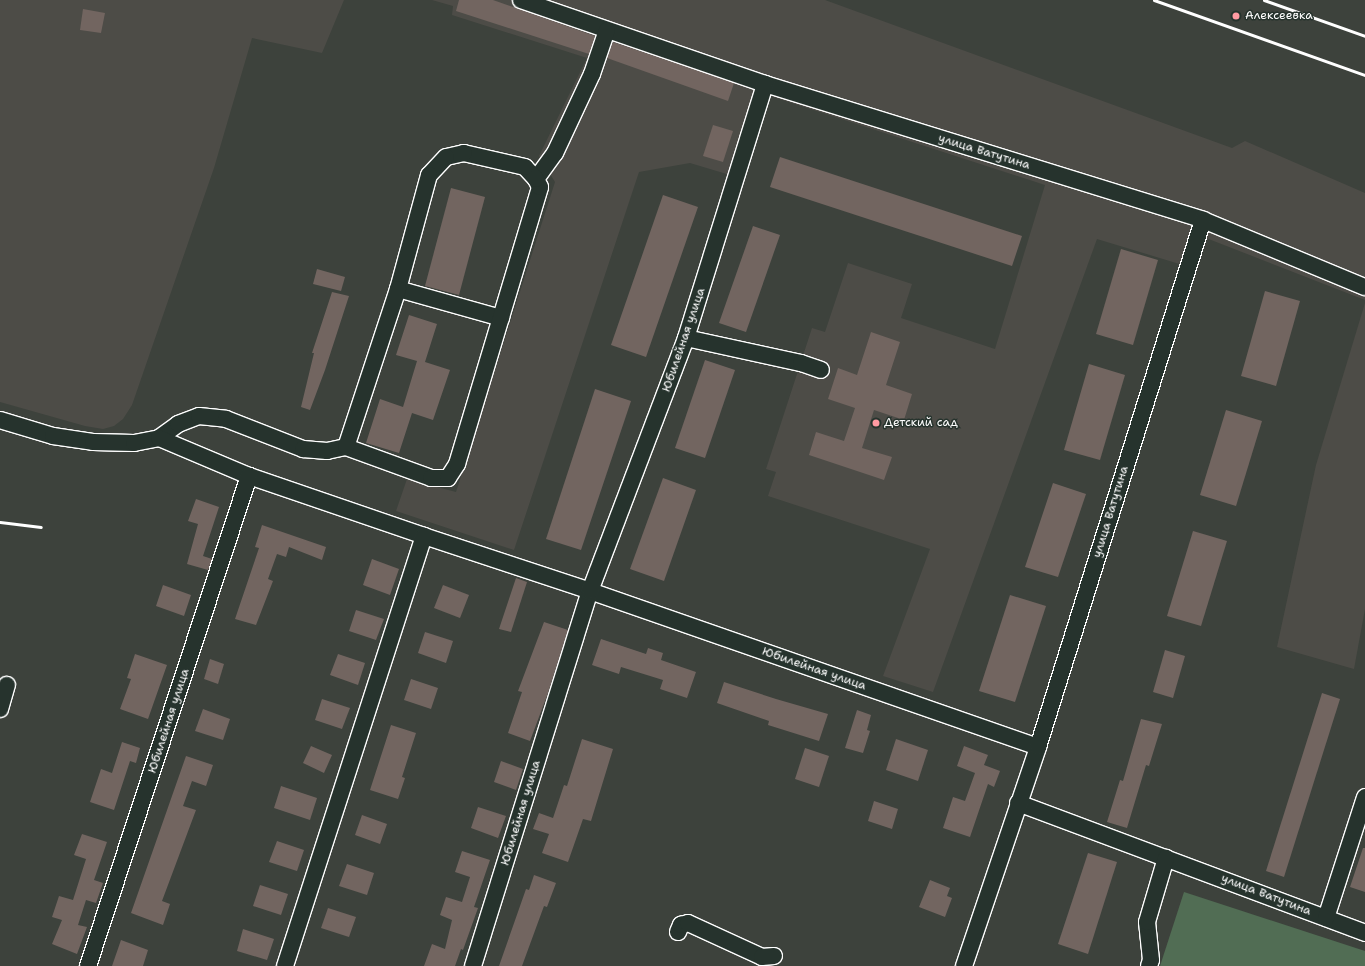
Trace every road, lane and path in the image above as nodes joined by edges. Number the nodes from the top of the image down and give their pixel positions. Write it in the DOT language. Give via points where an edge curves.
graph roads {
  1 [pos="521,0"];
  2 [pos="607,30"];
  3 [pos="765,84"];
  4 [pos="536,179"];
  5 [pos="1203,220"];
  6 [pos="1365,287"];
  7 [pos="398,289"];
  8 [pos="501,318"];
  9 [pos="686,338"];
  10 [pos="821,370"];
  11 [pos="0,420"];
  12 [pos="159,438"];
  13 [pos="346,447"];
  14 [pos="249,476"];
  15 [pos="424,536"];
  16 [pos="590,591"];
  17 [pos="7,684"];
  18 [pos="0,709"];
  19 [pos="1038,747"];
  20 [pos="1365,797"];
  21 [pos="1018,803"];
  22 [pos="1166,858"];
  23 [pos="1326,918"];
  24 [pos="678,932"];
  25 [pos="1365,933"];
  26 [pos="774,956"];
  27 [pos="88,966"];
  28 [pos="285,966"];
  29 [pos="473,966"];
  30 [pos="964,966"];
  31 [pos="1149,966"];
  1 -- 2 [label="street, улица Ватутина"];
  2 -- 3 [label="street, улица Ватутина"];
  2 -- 4 [label="street" via="592,74 555,153"];
  3 -- 5 [label="street, улица Ватутина"];
  3 -- 9 [label="street, Юбилейная улица"];
  4 -- 7 [label="street" via="525,167 464,153 446,157 429,175"];
  4 -- 8 [label="street" via="540,187"];
  5 -- 6 [label="street, улица Ватутина"];
  5 -- 19 [label="street, улица Ватутина"];
  7 -- 8 [label="street"];
  7 -- 13 [label="street"];
  8 -- 13 [label="street" via="457,464 448,478 431,478"];
  9 -- 10 [label="street" via="801,363"];
  9 -- 16 [label="street, Юбилейная улица"];
  11 -- 12 [label="street" via="53,436 93,442 134,443"];
  12 -- 13 [label="street" via="178,424 199,416 226,419 303,449 327,451"];
  12 -- 14 [label="street, Юбилейная улица"];
  14 -- 15 [label="street, Юбилейная улица"];
  14 -- 27 [label="street, Юбилейная улица"];
  15 -- 16 [label="street, Юбилейная улица"];
  15 -- 28 [label="street"];
  16 -- 19 [label="street, Юбилейная улица"];
  16 -- 29 [label="street, Юбилейная улица"];
  17 -- 18 [label="street"];
  19 -- 21 [label="street, улица Ватутина"];
  20 -- 23 [label="street"];
  21 -- 22 [label="street, улица Ватутина"];
  21 -- 30 [label="street, улица Ватутина"];
  22 -- 23 [label="street, улица Ватутина"];
  22 -- 31 [label="street" via="1147,922 1151,960"];
  23 -- 25 [label="street, улица Ватутина"];
  24 -- 26 [label="street" via="681,925 688,923 762,956"];
}
